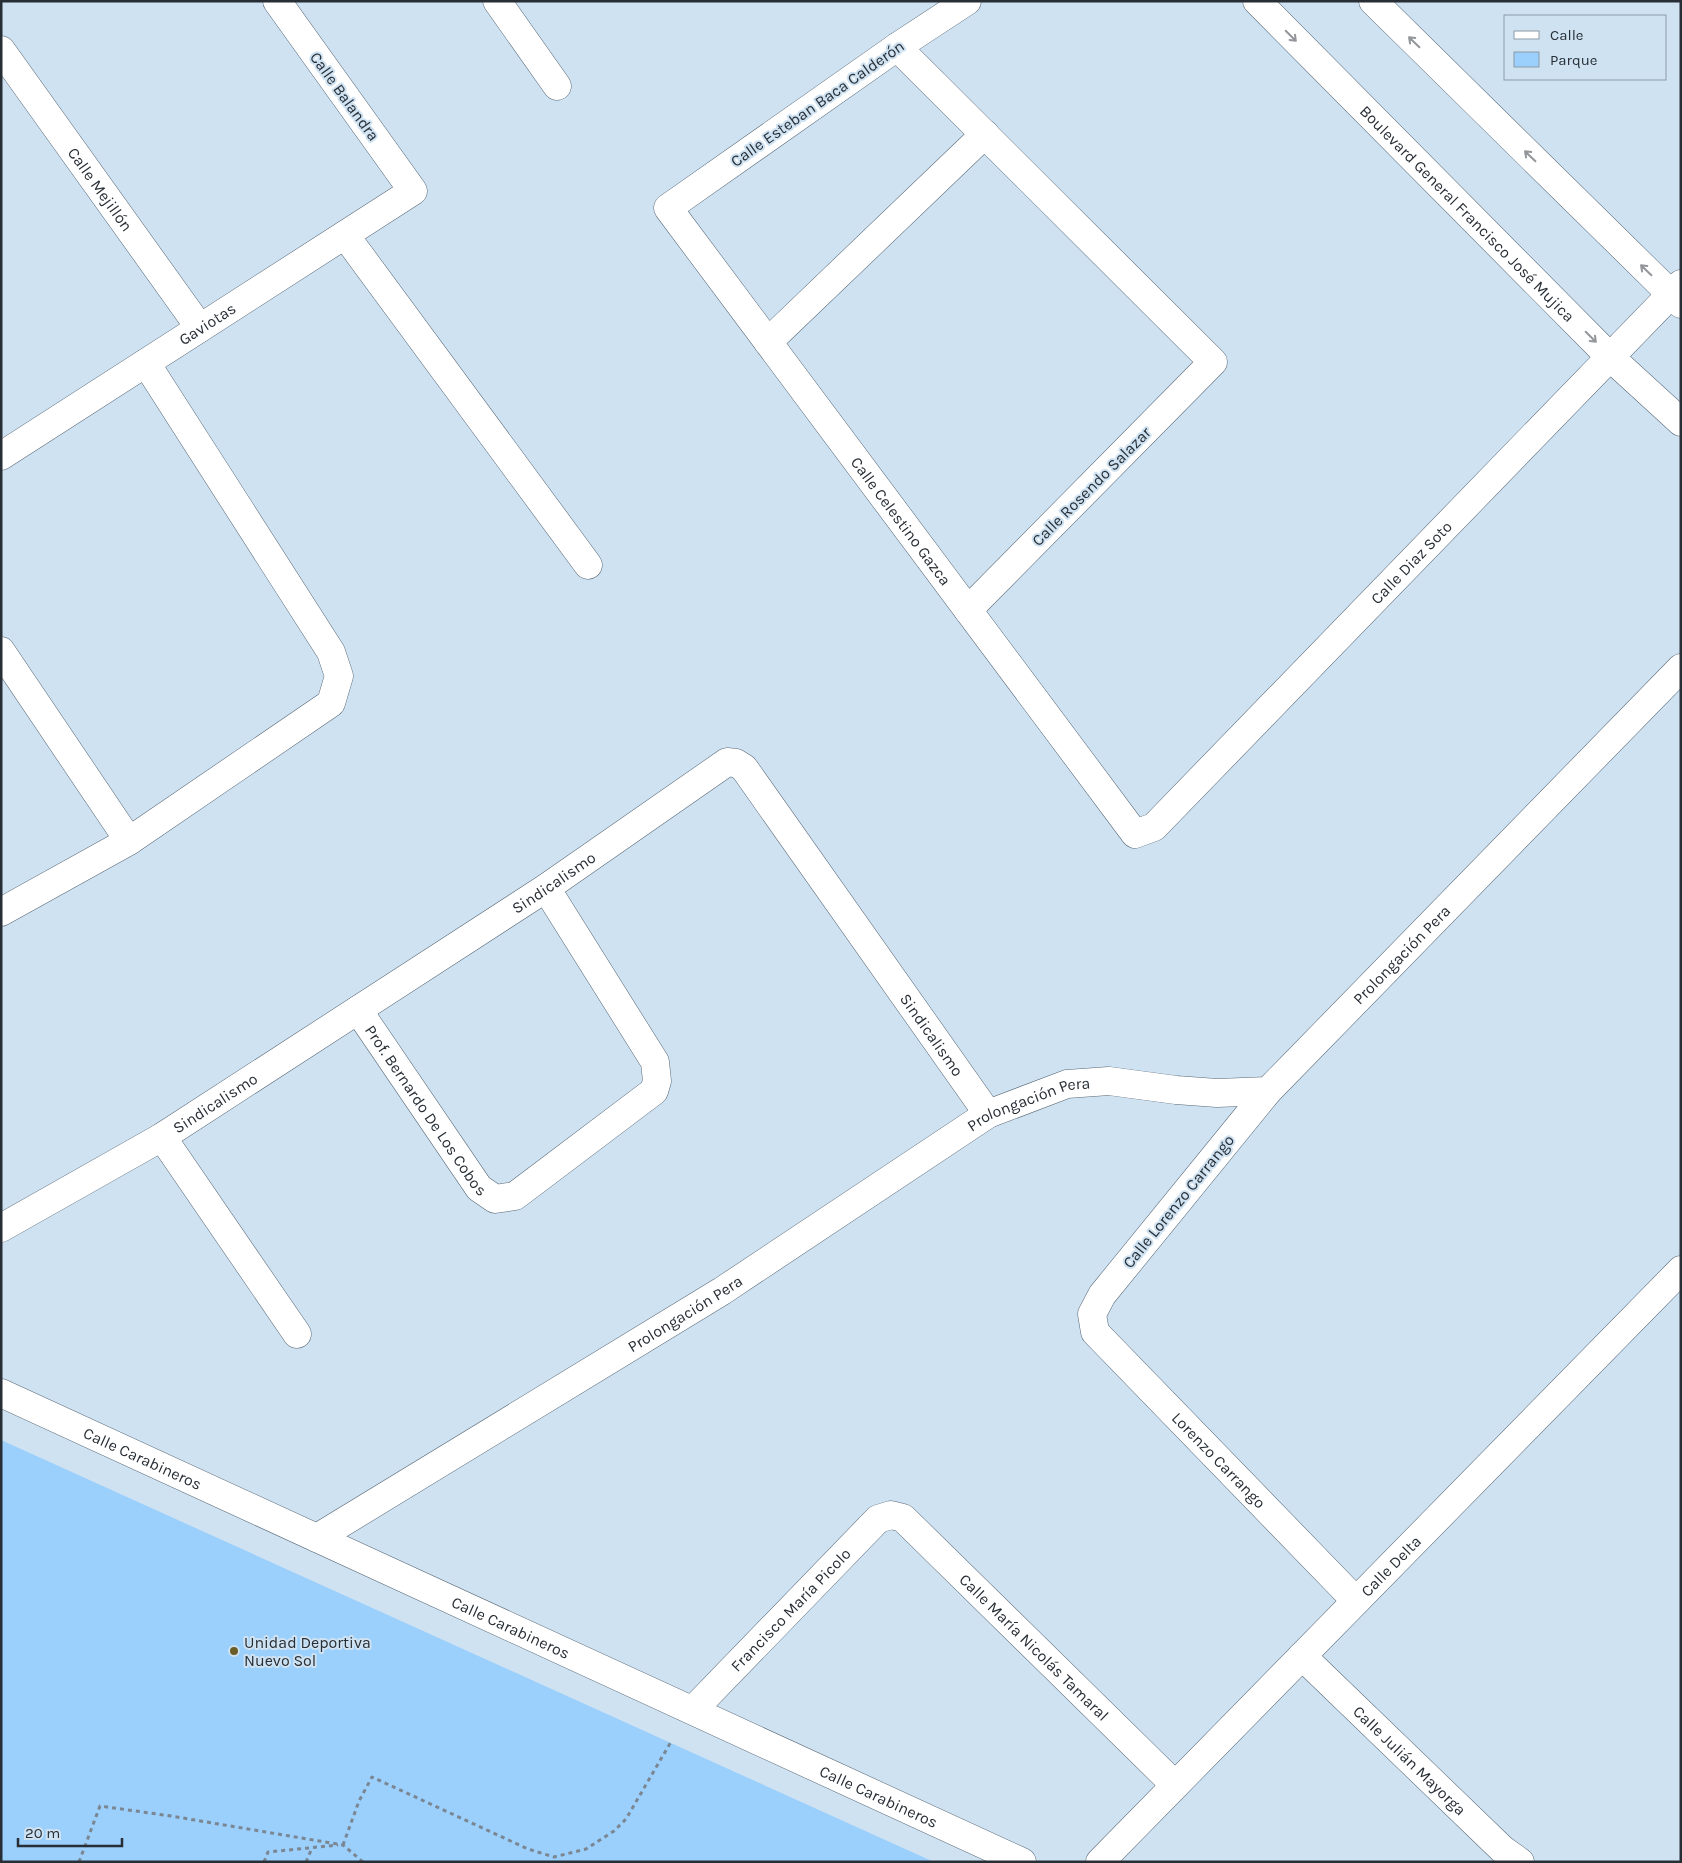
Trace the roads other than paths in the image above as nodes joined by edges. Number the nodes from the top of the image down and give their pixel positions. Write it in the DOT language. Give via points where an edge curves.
graph roads {
  1 [pos="277,1"];
  2 [pos="497,1"];
  3 [pos="967,1"];
  4 [pos="1257,1"];
  5 [pos="1373,1"];
  6 [pos="897,47"];
  7 [pos="1,50"];
  8 [pos="558,86"];
  9 [pos="985,134"];
  10 [pos="413,191"];
  11 [pos="668,208"];
  12 [pos="345,235"];
  13 [pos="1677,294"];
  14 [pos="200,328"];
  15 [pos="768,342"];
  16 [pos="1610,357"];
  17 [pos="146,363"];
  18 [pos="1681,422"];
  19 [pos="2,453"];
  20 [pos="588,565"];
  21 [pos="968,610"];
  22 [pos="1,651"];
  23 [pos="1681,668"];
  24 [pos="1135,834"];
  25 [pos="129,841"];
  26 [pos="546,888"];
  27 [pos="1,912"];
  28 [pos="358,1010"];
  29 [pos="1268,1091"];
  30 [pos="988,1114"];
  31 [pos="162,1137"];
  32 [pos="1,1228"];
  33 [pos="1681,1270"];
  34 [pos="1092,1314"];
  35 [pos="297,1334"];
  36 [pos="1,1394"];
  37 [pos="891,1515"];
  38 [pos="317,1538"];
  39 [pos="1356,1601"];
  40 [pos="1302,1656"];
  41 [pos="693,1710"];
  42 [pos="1175,1786"];
  43 [pos="1504,1857"];
  44 [pos="1022,1862"];
  45 [pos="1100,1862"];
  1 -- 10 [label="street, Calle Balandra"];
  2 -- 8 [label="street"];
  3 -- 6 [label="street, Calle Esteban Baca Calderón"];
  4 -- 16 [label="street, Boulevard General Francisco José Mujica, one-way"];
  13 -- 5 [label="street, one-way"];
  6 -- 9 [label="street"];
  6 -- 11 [label="street, Calle Esteban Baca Calderón"];
  7 -- 14 [label="street, Calle Mejillón"];
  9 -- 15 [label="street"];
  9 -- 21 [label="street, Calle Rosendo Salazar" via="1213,362"];
  10 -- 12 [label="street, Gaviotas"];
  11 -- 15 [label="street, Calle Celestino Gazca"];
  12 -- 14 [label="street, Gaviotas"];
  12 -- 20 [label="street"];
  13 -- 16 [label="street, Calle Diaz Soto"];
  14 -- 17 [label="street, Gaviotas"];
  15 -- 21 [label="street, Calle Celestino Gazca"];
  16 -- 18 [label="street, Boulevard General Francisco José Mujica"];
  16 -- 24 [label="street, Calle Diaz Soto" via="1154,827"];
  17 -- 19 [label="street, Gaviotas"];
  17 -- 25 [label="street" via="332,652 339,676 331,703"];
  21 -- 24 [label="street, Calle Celestino Gazca"];
  22 -- 25 [label="street"];
  23 -- 29 [label="street, Prolongación Pera"];
  25 -- 27 [label="street"];
  26 -- 28 [label="street, Sindicalismo"];
  26 -- 28 [label="street, Prof. Bernardo De Los Cobos" via="655,1062 657,1081 654,1091 515,1196 495,1199 479,1188"];
  26 -- 30 [label="street, Sindicalismo" via="726,762 736,763 744,768"];
  28 -- 31 [label="street, Sindicalismo"];
  29 -- 30 [label="street, Prolongación Pera" via="1216,1093 1109,1081 1067,1084"];
  29 -- 34 [label="street, Calle Lorenzo Carrango" via="1102,1295"];
  30 -- 38 [label="street, Prolongación Pera" via="722,1292"];
  31 -- 32 [label="street, Sindicalismo"];
  31 -- 35 [label="street"];
  33 -- 39 [label="street, Calle Delta"];
  34 -- 39 [label="street, Lorenzo Carrango" via="1095,1332"];
  36 -- 38 [label="street, Calle Carabineros"];
  37 -- 41 [label="street, Francisco María Picolo" via="878,1519"];
  37 -- 42 [label="street, Calle María Nicolás Tamaral" via="902,1518"];
  38 -- 41 [label="street, Calle Carabineros"];
  39 -- 40 [label="street, Calle Delta"];
  40 -- 42 [label="street, Calle Delta"];
  40 -- 43 [label="street, Calle Julián Mayorga"];
  41 -- 44 [label="street, Calle Carabineros"];
  42 -- 45 [label="street, Calle Delta"];
}
